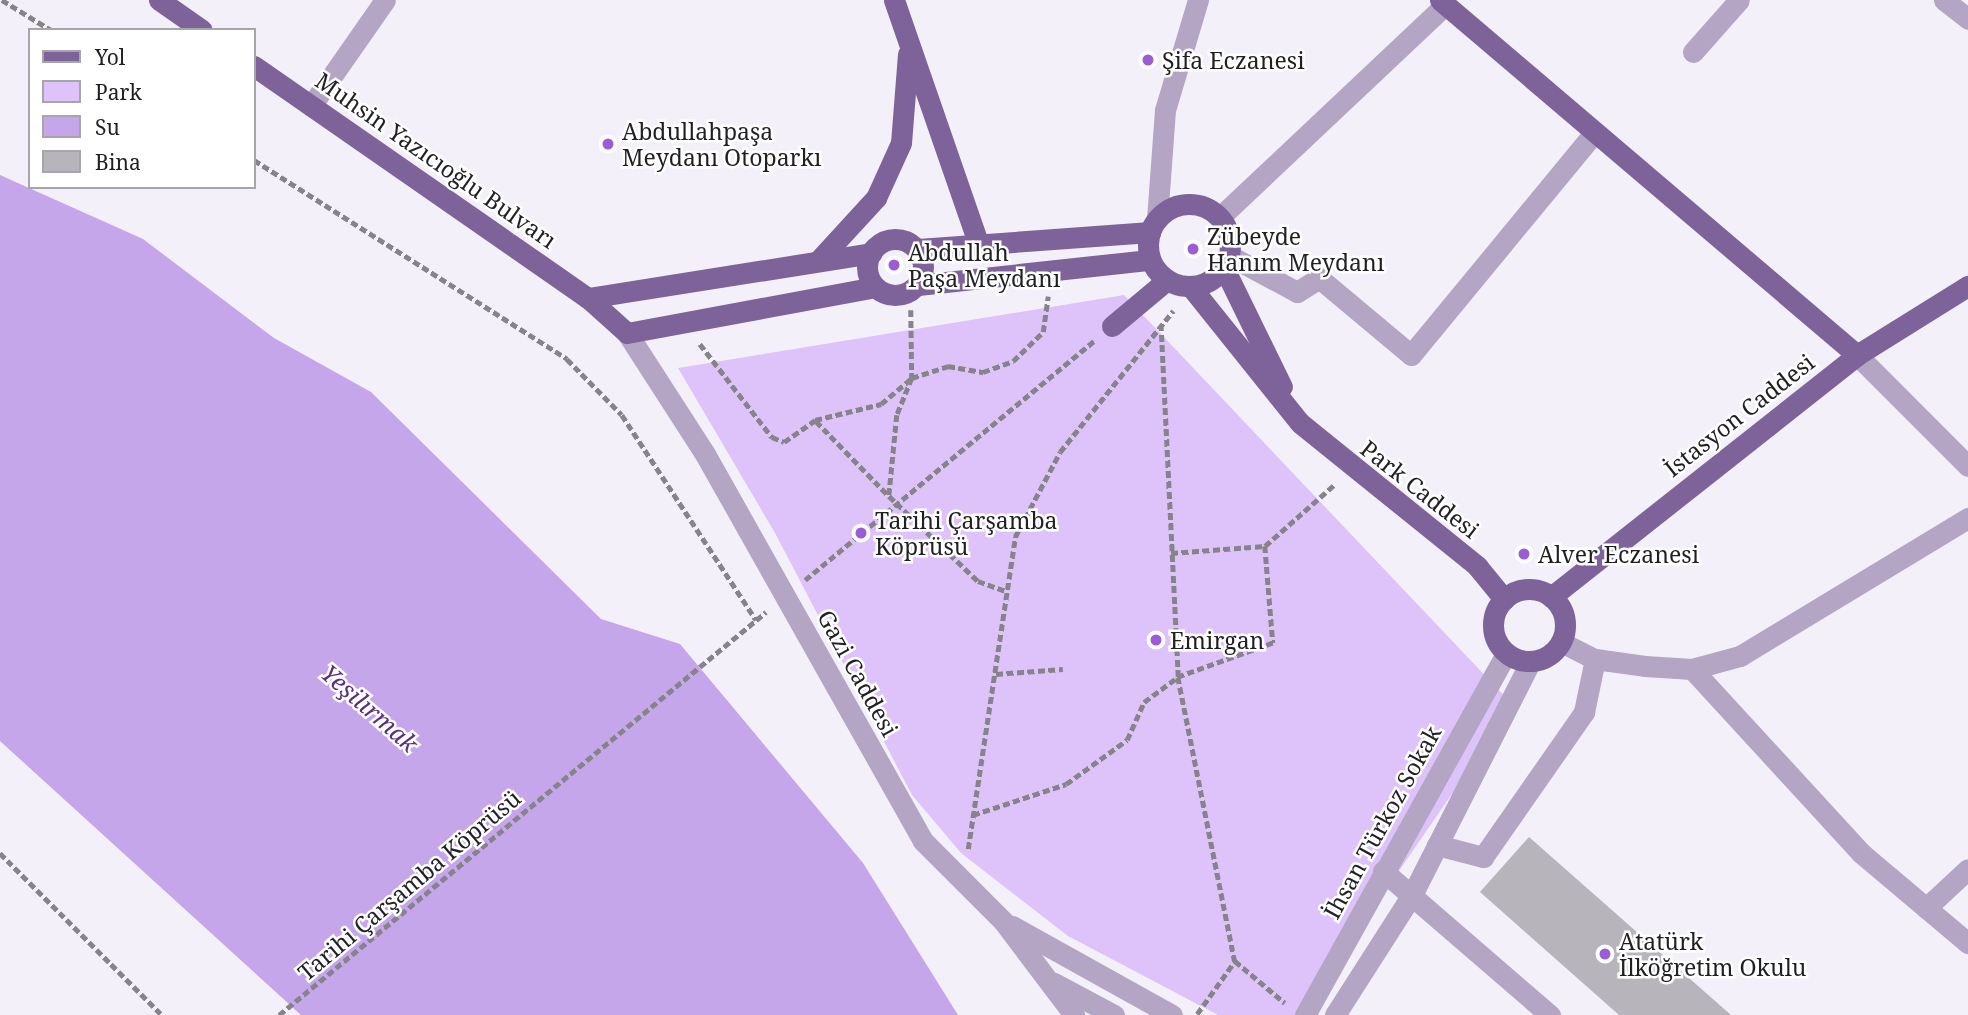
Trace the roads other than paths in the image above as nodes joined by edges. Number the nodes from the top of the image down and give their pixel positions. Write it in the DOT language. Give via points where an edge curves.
graph roads {
  1 [pos="159,0"];
  2 [pos="385,0"];
  3 [pos="894,0"];
  4 [pos="1198,0"];
  5 [pos="1739,0"];
  6 [pos="1944,0"];
  7 [pos="1443,2"];
  8 [pos="1968,19"];
  9 [pos="199,28"];
  10 [pos="909,48"];
  11 [pos="1693,52"];
  12 [pos="256,67"];
  13 [pos="311,106"];
  14 [pos="1595,132"];
  15 [pos="1220,217"];
  16 [pos="1153,225"];
  17 [pos="979,245"];
  18 [pos="918,249"];
  19 [pos="870,253"];
  20 [pos="1150,260"];
  21 [pos="818,261"];
  22 [pos="1227,262"];
  23 [pos="1167,280"];
  24 [pos="1968,286"];
  25 [pos="875,287"];
  26 [pos="1191,287"];
  27 [pos="914,288"];
  28 [pos="587,298"];
  29 [pos="1112,326"];
  30 [pos="626,333"];
  31 [pos="1857,355"];
  32 [pos="1300,423"];
  33 [pos="1968,466"];
  34 [pos="1968,518"];
  35 [pos="1551,597"];
  36 [pos="1504,599"];
  37 [pos="1561,642"];
  38 [pos="1506,654"];
  39 [pos="1595,659"];
  40 [pos="1530,662"];
  41 [pos="1692,669"];
  42 [pos="1437,845"];
  43 [pos="1968,869"];
  44 [pos="1383,871"];
  45 [pos="1413,893"];
  46 [pos="1926,908"];
  47 [pos="1003,921"];
  48 [pos="1968,943"];
  49 [pos="1047,979"];
  50 [pos="1297,1011"];
  51 [pos="1074,1015"];
  52 [pos="1114,1015"];
  53 [pos="1172,1015"];
  54 [pos="1335,1015"];
  55 [pos="1550,1015"];
  1 -- 9 [label="main road"];
  2 -- 13 [label="street"];
  3 -- 10 [label="main road"];
  4 -- 16 [label="street" via="1165,110"];
  5 -- 11 [label="street"];
  6 -- 8 [label="street"];
  7 -- 14 [label="main road"];
  7 -- 15 [label="street"];
  10 -- 17 [label="main road"];
  10 -- 21 [label="main road" via="901,143 876,198"];
  12 -- 13 [label="main road, Muhsin Yazıcıoğlu Bulvarı"];
  13 -- 28 [label="main road, Muhsin Yazıcıoğlu Bulvarı"];
  14 -- 22 [label="street" via="1411,355 1319,278 1297,292"];
  14 -- 31 [label="main road"];
  15 -- 16 [label="main road" via="1195,204"];
  15 -- 22 [label="main road"];
  16 -- 17 [label="main road"];
  16 -- 20 [label="main road"];
  17 -- 18 [label="main road"];
  18 -- 19 [label="main road" via="893,238"];
  18 -- 27 [label="main road" via="924,267"];
  19 -- 21 [label="main road"];
  19 -- 25 [label="main road" via="867,271"];
  20 -- 23 [label="main road"];
  20 -- 27 [label="main road"];
  21 -- 28 [label="main road"];
  22 -- 26 [label="main road"];
  22 -- 32 [label="main road, Park Caddesi"];
  23 -- 26 [label="main road"];
  23 -- 29 [label="main road"];
  24 -- 31 [label="main road, İstasyon Caddesi"];
  25 -- 27 [label="main road" via="892,295"];
  25 -- 30 [label="main road"];
  26 -- 32 [label="main road, Park Caddesi"];
  28 -- 30 [label="main road, Muhsin Yazıcıoğlu Bulvarı"];
  30 -- 47 [label="street, Gazi Caddesi" via="705,454 923,841"];
  31 -- 33 [label="street"];
  31 -- 35 [label="main road, İstasyon Caddesi"];
  32 -- 36 [label="main road, Park Caddesi" via="1350,470 1477,566"];
  34 -- 41 [label="street" via="1740,656"];
  35 -- 36 [label="main road" via="1527,589"];
  35 -- 37 [label="main road" via="1564,618"];
  36 -- 38 [label="main road" via="1492,621"];
  37 -- 39 [label="street"];
  37 -- 40 [label="main road"];
  38 -- 40 [label="main road"];
  38 -- 44 [label="street, İhsan Türkoz Sokak"];
  39 -- 41 [label="street"];
  39 -- 42 [label="street" via="1584,712 1483,857"];
  40 -- 42 [label="street"];
  41 -- 46 [label="street" via="1861,853"];
  42 -- 45 [label="street"];
  43 -- 46 [label="street"];
  44 -- 45 [label="street"];
  44 -- 50 [label="street, İhsan Türkoz Sokak"];
  45 -- 54 [label="street"];
  45 -- 55 [label="street"];
  46 -- 48 [label="street"];
  47 -- 49 [label="street, Gazi Caddesi"];
  47 -- 53 [label="street"];
  49 -- 51 [label="street, Gazi Caddesi"];
  49 -- 52 [label="street"];
}
